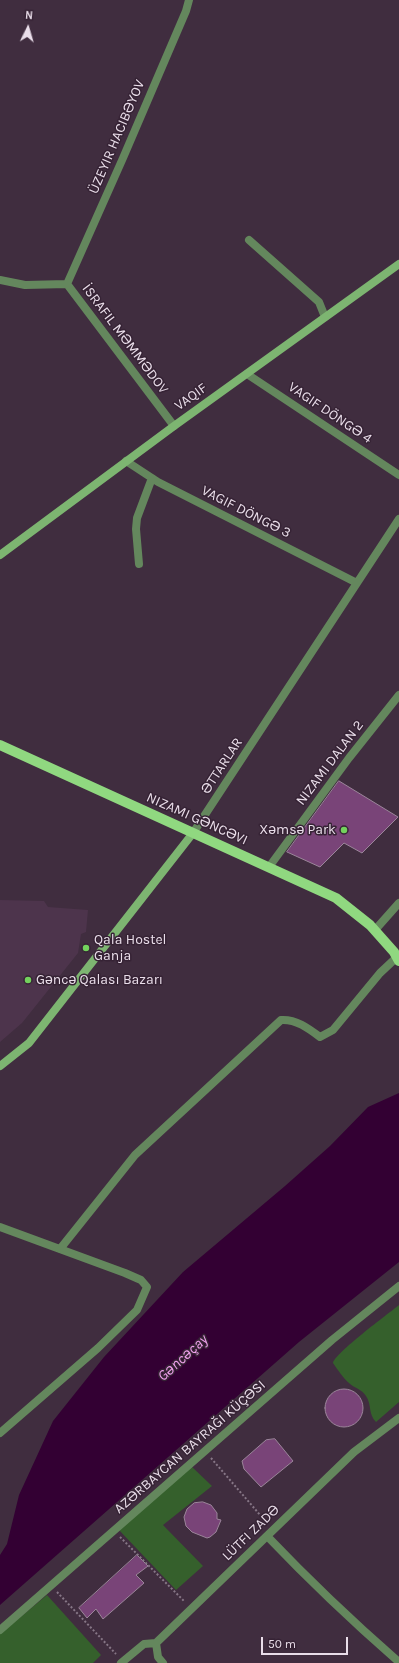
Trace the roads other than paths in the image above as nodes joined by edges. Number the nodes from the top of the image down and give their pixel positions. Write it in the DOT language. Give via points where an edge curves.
graph roads {
  1 [pos="189,0"];
  2 [pos="249,240"];
  3 [pos="399,264"];
  4 [pos="0,280"];
  5 [pos="67,284"];
  6 [pos="325,317"];
  7 [pos="247,374"];
  8 [pos="174,426"];
  9 [pos="126,461"];
  10 [pos="399,475"];
  11 [pos="152,478"];
  12 [pos="399,519"];
  13 [pos="0,555"];
  14 [pos="139,564"];
  15 [pos="357,583"];
  16 [pos="399,695"];
  17 [pos="0,745"];
  18 [pos="193,833"];
  19 [pos="269,868"];
  20 [pos="399,903"];
  21 [pos="375,930"];
  22 [pos="398,960"];
  23 [pos="0,1066"];
  24 [pos="0,1227"];
  25 [pos="60,1249"];
  26 [pos="399,1286"];
  27 [pos="399,1418"];
  28 [pos="0,1433"];
  29 [pos="270,1533"];
  30 [pos="0,1630"];
  31 [pos="156,1643"];
  32 [pos="122,1662"];
  33 [pos="399,1662"];
  34 [pos="163,1663"];
  1 -- 5 [label="street"];
  2 -- 6 [label="street" via="319,302"];
  3 -- 6 [label="street, VAQIF"];
  4 -- 5 [label="street, İSRAFIL MƏMMƏDOV" via="25,285"];
  5 -- 8 [label="street, İSRAFIL MƏMMƏDOV"];
  6 -- 7 [label="street, VAQIF"];
  7 -- 8 [label="street, VAQIF"];
  7 -- 10 [label="street, VAGIF DÖNGƏ 4"];
  8 -- 9 [label="street, VAQIF"];
  9 -- 11 [label="street, VAGIF DÖNGƏ 3"];
  9 -- 13 [label="street, VAQIF"];
  11 -- 14 [label="street" via="137,518"];
  11 -- 15 [label="street, VAGIF DÖNGƏ 3"];
  12 -- 15 [label="street, ƏTTARLAR"];
  15 -- 18 [label="street, ƏTTARLAR"];
  16 -- 19 [label="street, NIZAMI DALAN 2" via="349,758"];
  17 -- 18 [label="main road, NIZAMI GƏNCƏVI"];
  18 -- 19 [label="main road, NIZAMI GƏNCƏVI"];
  18 -- 23 [label="street, ƏTTARLAR" via="29,1044"];
  19 -- 21 [label="main road, NIZAMI GƏNCƏVI" via="336,898"];
  20 -- 21 [label="street"];
  21 -- 22 [label="main road, NIZAMI GƏNCƏVI"];
  22 -- 25 [label="street" via="380,974 333,1030 320,1037 305,1026 281,1020 135,1155"];
  24 -- 25 [label="street"];
  25 -- 28 [label="street" via="125,1272 141,1280 147,1288 137,1310 98,1348"];
  26 -- 30 [label="street" via="332,1340"];
  27 -- 29 [label="street, LÜTFI ZADƏ" via="354,1452"];
  29 -- 31 [label="street, LÜTFI ZADƏ"];
  29 -- 33 [label="street" via="303,1574"];
  31 -- 32 [label="street, LÜTFI ZADƏ" via="144,1644"];
  31 -- 34 [label="street" via="158,1657"];
}
